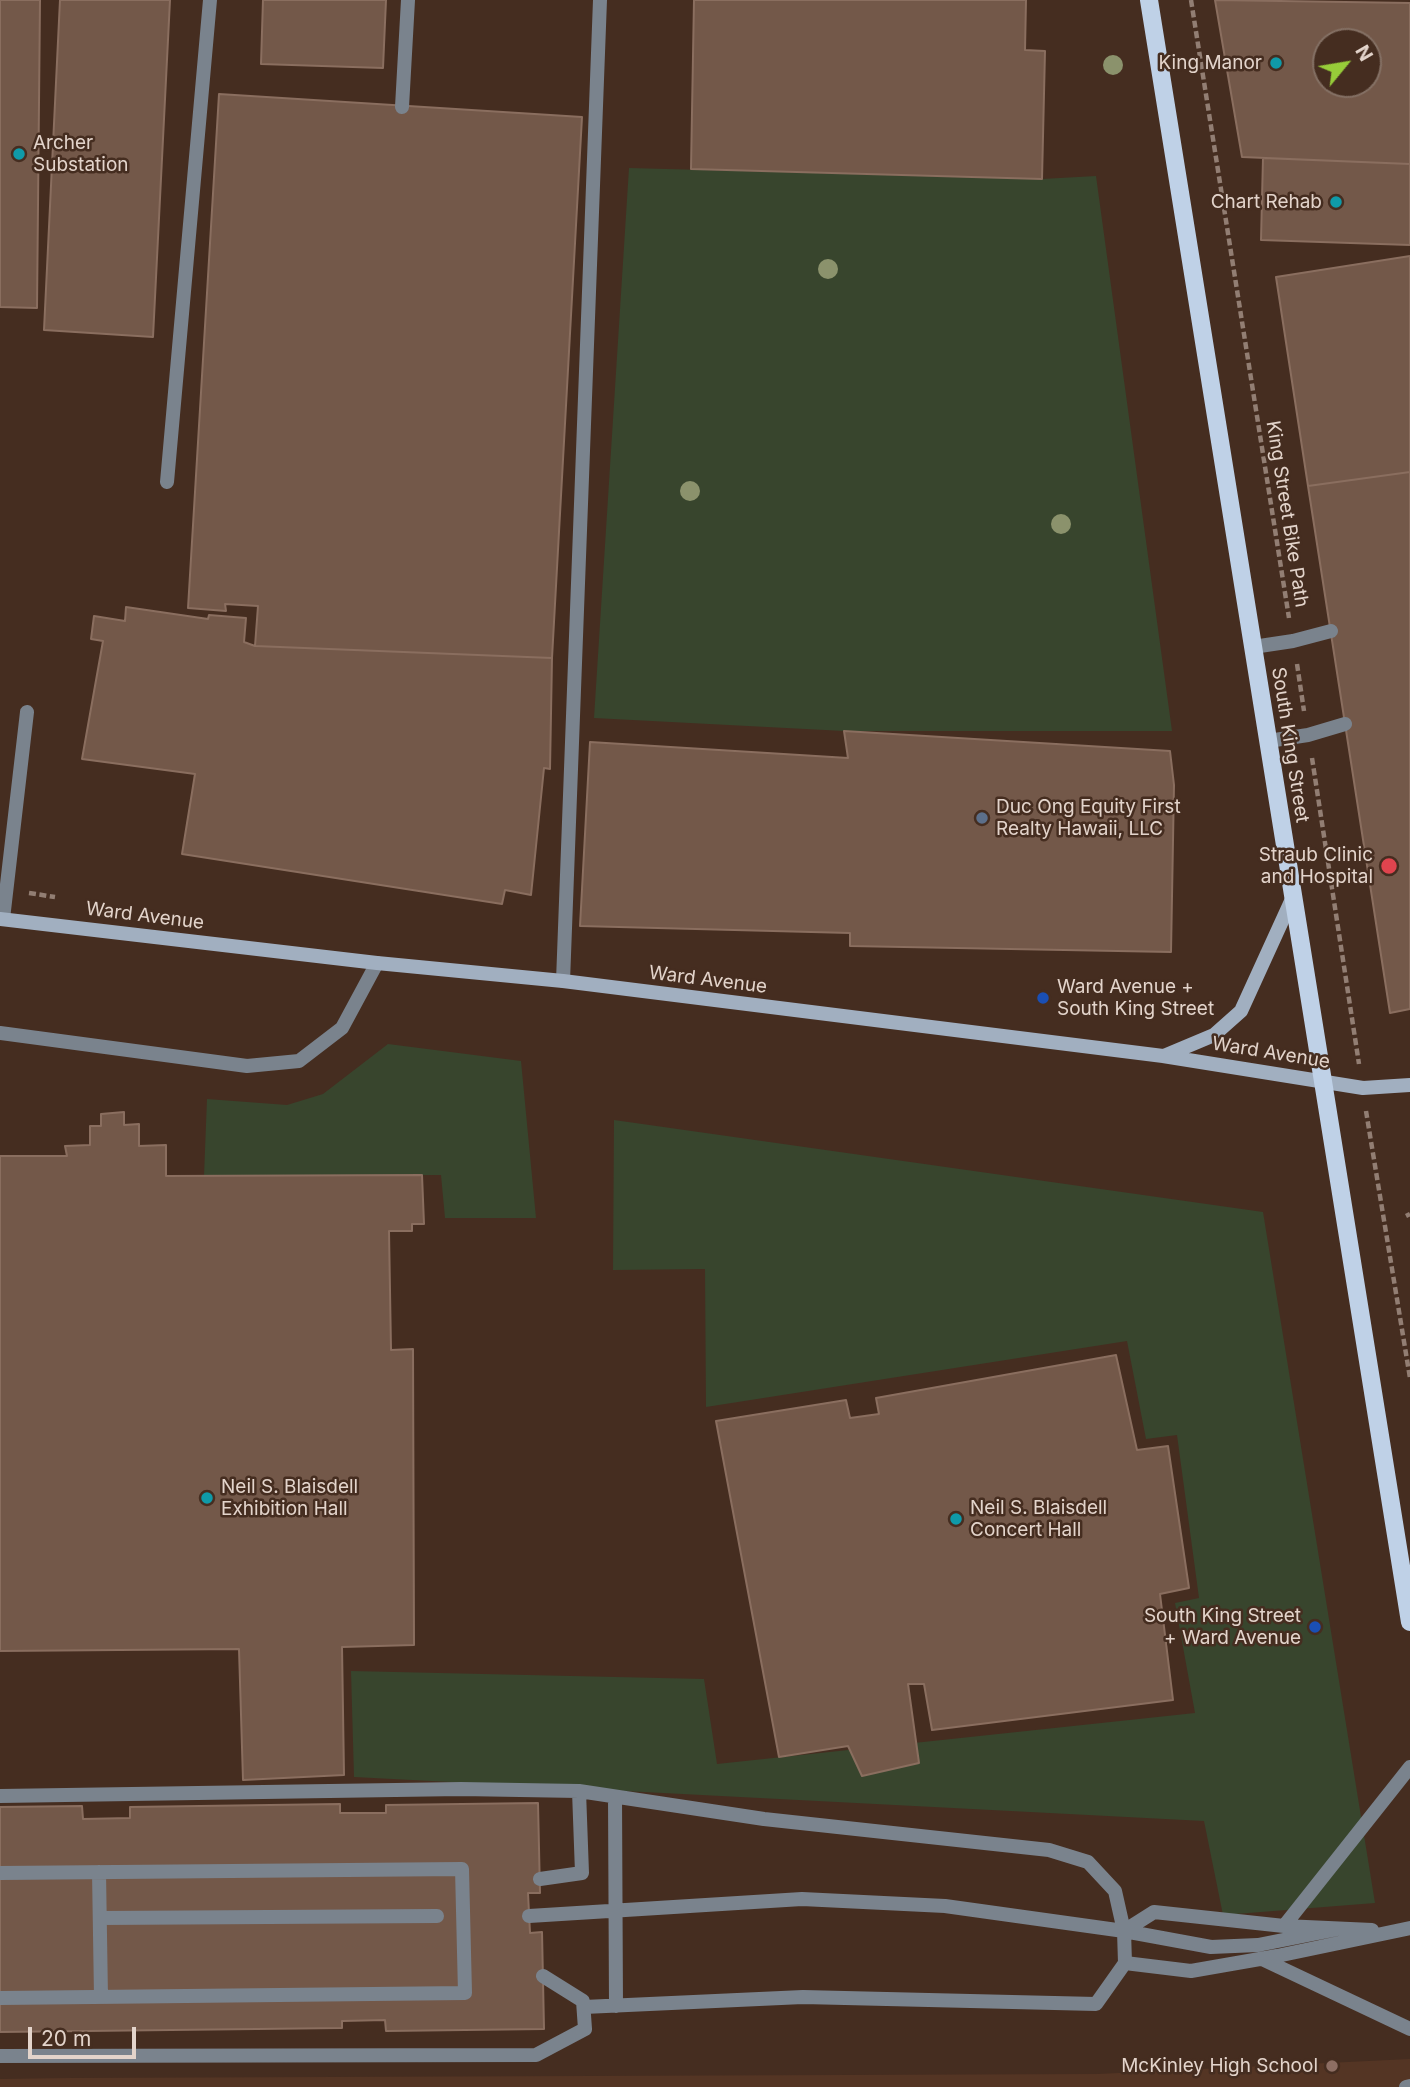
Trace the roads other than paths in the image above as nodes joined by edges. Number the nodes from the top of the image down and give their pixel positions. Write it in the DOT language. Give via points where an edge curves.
graph roads {
  1 [pos="211,0"];
  2 [pos="408,0"];
  3 [pos="600,0"];
  4 [pos="1149,0"];
  5 [pos="402,107"];
  6 [pos="167,482"];
  7 [pos="1331,631"];
  8 [pos="1253,647"];
  9 [pos="27,712"];
  10 [pos="1345,723"];
  11 [pos="1268,741"];
  12 [pos="1293,897"];
  13 [pos="2,919"];
  14 [pos="377,963"];
  15 [pos="563,981"];
  16 [pos="0,1033"];
  17 [pos="1163,1056"];
  18 [pos="1323,1080"];
  19 [pos="1410,1085"];
  20 [pos="1410,1622"];
  21 [pos="1410,1768"];
  22 [pos="579,1791"];
  23 [pos="0,1796"];
  24 [pos="615,1797"];
  25 [pos="99,1872"];
  26 [pos="0,1873"];
  27 [pos="540,1879"];
  28 [pos="616,1908"];
  29 [pos="437,1916"];
  30 [pos="529,1916"];
  31 [pos="100,1919"];
  32 [pos="1284,1926"];
  33 [pos="1338,1928"];
  34 [pos="1410,1928"];
  35 [pos="1124,1931"];
  36 [pos="1391,1931"];
  37 [pos="1262,1959"];
  38 [pos="1125,1963"];
  39 [pos="542,1976"];
  40 [pos="101,1997"];
  41 [pos="0,1998"];
  42 [pos="616,2006"];
  43 [pos="584,2007"];
  44 [pos="1410,2029"];
  45 [pos="0,2056"];
  1 -- 6 [label="street"];
  2 -- 5 [label="street"];
  3 -- 15 [label="street"];
  4 -- 8 [label="main road, South King Street"];
  7 -- 8 [label="street"];
  8 -- 11 [label="main road, South King Street"];
  9 -- 13 [label="street"];
  10 -- 11 [label="street"];
  11 -- 12 [label="main road, South King Street"];
  12 -- 17 [label="main road" via="1241,1011 1213,1035"];
  12 -- 18 [label="main road, South King Street"];
  13 -- 14 [label="main road, Ward Avenue"];
  14 -- 15 [label="main road, Ward Avenue"];
  14 -- 16 [label="street" via="342,1028 299,1060 247,1066"];
  15 -- 17 [label="main road, Ward Avenue"];
  17 -- 18 [label="main road, Ward Avenue"];
  18 -- 19 [label="main road, Ward Avenue" via="1363,1088"];
  18 -- 20 [label="main road, South King Street"];
  21 -- 32 [label="street"];
  22 -- 23 [label="street"];
  22 -- 24 [label="street"];
  22 -- 27 [label="street" via="582,1873"];
  24 -- 28 [label="street"];
  24 -- 35 [label="street" via="765,1819 1049,1850 1088,1862 1115,1891"];
  25 -- 26 [label="street"];
  25 -- 31 [label="street"];
  25 -- 40 [label="street" via="462,1869 465,1993"];
  28 -- 30 [label="street"];
  28 -- 35 [label="street" via="802,1899 945,1906"];
  28 -- 42 [label="street"];
  29 -- 31 [label="street"];
  31 -- 40 [label="street"];
  32 -- 33 [label="street"];
  32 -- 35 [label="street" via="1154,1912"];
  33 -- 35 [label="street" via="1235,1947 1183,1944"];
  33 -- 36 [label="street"];
  34 -- 36 [label="street"];
  35 -- 38 [label="street"];
  36 -- 37 [label="street"];
  37 -- 38 [label="street" via="1191,1971"];
  37 -- 44 [label="street"];
  38 -- 42 [label="street" via="1096,2004 803,1997"];
  39 -- 43 [label="street" via="583,2001"];
  40 -- 41 [label="street"];
  42 -- 43 [label="street"];
  43 -- 45 [label="street" via="585,2029 537,2055"];
}
